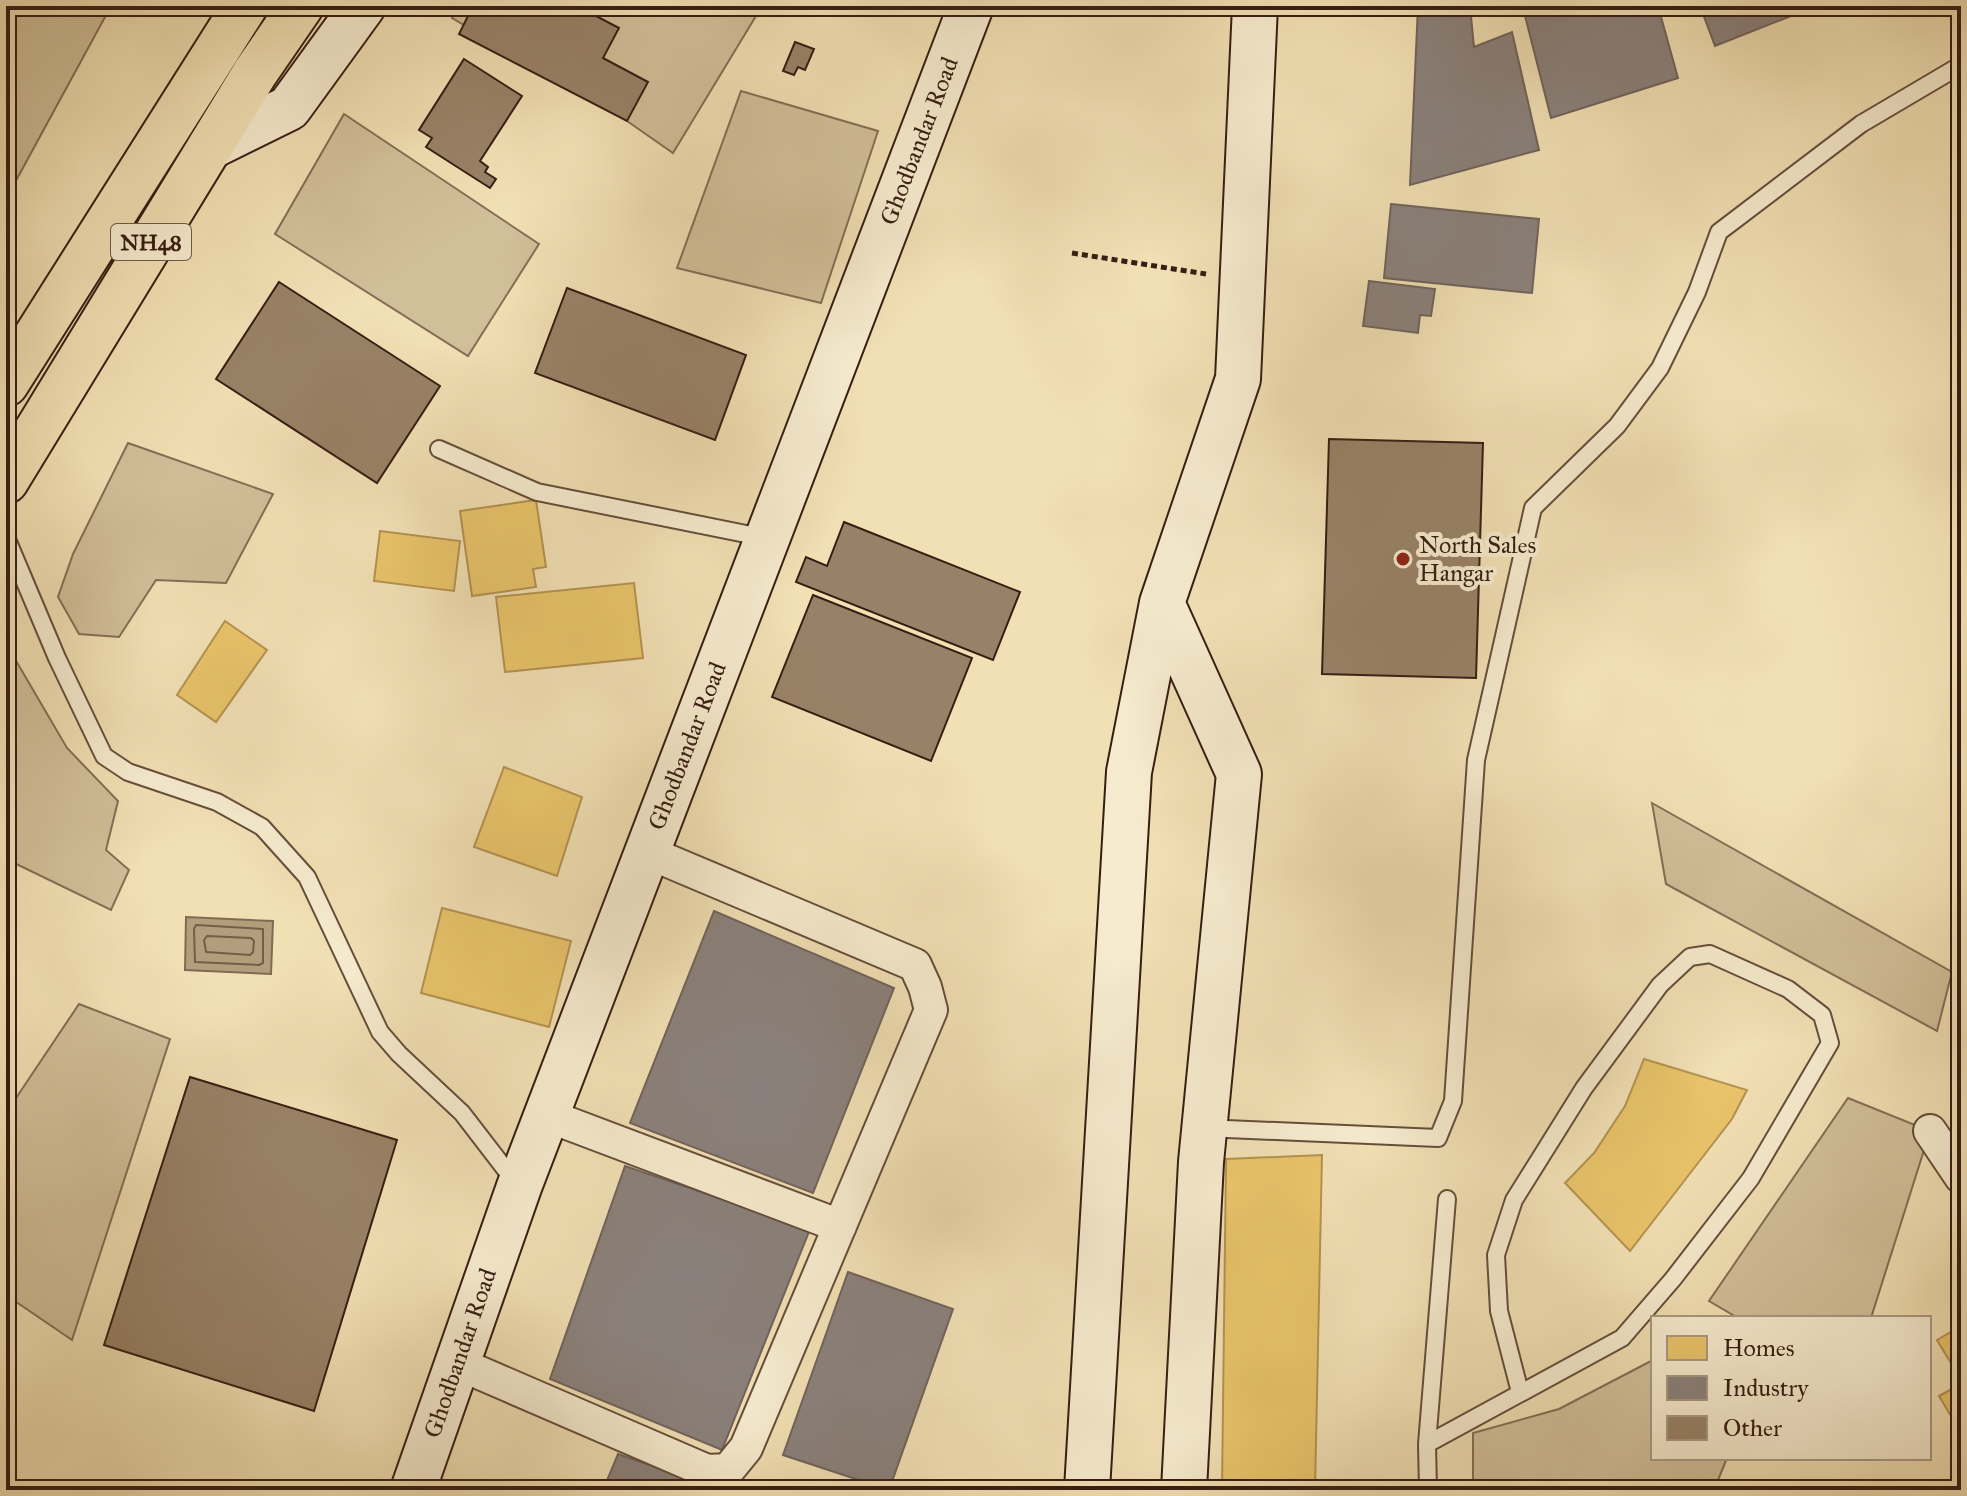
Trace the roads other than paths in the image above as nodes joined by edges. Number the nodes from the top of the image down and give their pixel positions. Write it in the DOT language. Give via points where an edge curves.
graph roads {
  1 [pos="245,6"];
  2 [pos="301,6"];
  3 [pos="363,6"];
  4 [pos="971,6"];
  5 [pos="1255,6"];
  6 [pos="1961,65"];
  7 [pos="210,147"];
  8 [pos="95,244"];
  9 [pos="134,269"];
  10 [pos="6,384"];
  11 [pos="439,449"];
  12 [pos="6,481"];
  13 [pos="6,537"];
  14 [pos="767,538"];
  15 [pos="1162,603"];
  16 [pos="647,852"];
  17 [pos="546,1115"];
  18 [pos="1204,1128"];
  19 [pos="1930,1131"];
  20 [pos="1961,1177"];
  21 [pos="519,1187"];
  22 [pos="1447,1199"];
  23 [pos="840,1226"];
  24 [pos="457,1363"];
  25 [pos="1520,1392"];
  26 [pos="1427,1444"];
  27 [pos="413,1490"];
  28 [pos="1087,1490"];
  29 [pos="1184,1490"];
  30 [pos="1428,1490"];
  1 -- 8 [label="highway, NH48"];
  2 -- 7 [label="highway, NH48"];
  3 -- 7 [label="street" via="289,108"];
  4 -- 14 [label="street, Ghodbandar Road"];
  5 -- 15 [label="street" via="1238,379"];
  6 -- 18 [label="lane" via="1861,124 1719,232 1660,368 1617,426 1533,508 1476,760 1453,1101 1438,1138"];
  7 -- 9 [label="highway, NH48"];
  8 -- 9 [label="highway"];
  8 -- 10 [label="highway, NH48"];
  9 -- 12 [label="highway, NH48"];
  11 -- 14 [label="lane" via="537,492"];
  13 -- 21 [label="lane" via="104,756 128,772 217,802 262,827 307,877 380,1032 462,1113"];
  14 -- 16 [label="street, Ghodbandar Road"];
  15 -- 18 [label="street" via="1239,774"];
  15 -- 28 [label="street" via="1129,772"];
  16 -- 17 [label="street, Ghodbandar Road"];
  16 -- 23 [label="street" via="915,965 931,1010"];
  17 -- 21 [label="street, Ghodbandar Road"];
  17 -- 23 [label="street"];
  18 -- 29 [label="street"];
  19 -- 20 [label="street"];
  21 -- 24 [label="street, Ghodbandar Road"];
  22 -- 26 [label="lane"];
  23 -- 24 [label="street" via="746,1448 728,1470 707,1471"];
  24 -- 27 [label="street, Ghodbandar Road"];
  25 -- 25 [label="lane" via="1622,1338 1751,1178 1830,1043 1822,1015 1788,989 1710,954 1690,957 1660,985 1584,1088 1514,1200 1496,1255 1499,1311"];
  25 -- 26 [label="lane"];
  26 -- 30 [label="lane"];
}
